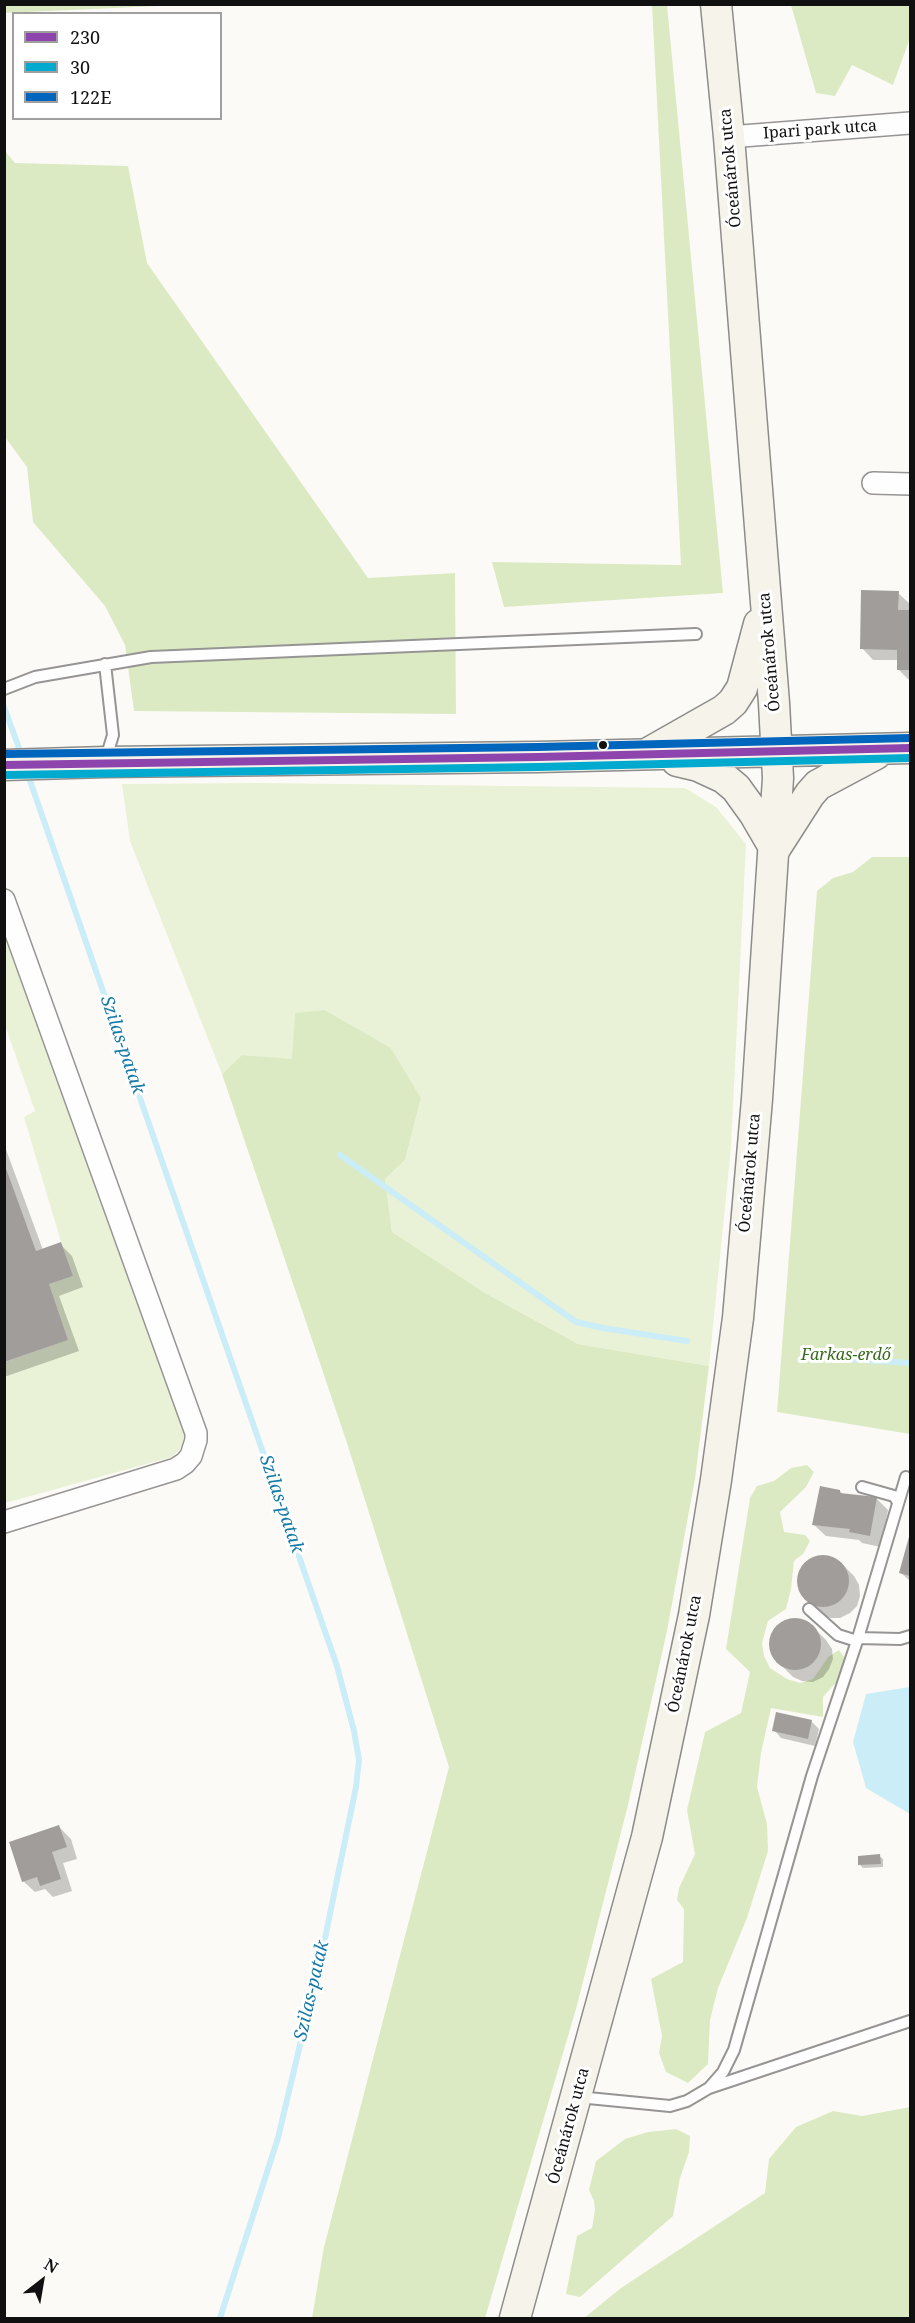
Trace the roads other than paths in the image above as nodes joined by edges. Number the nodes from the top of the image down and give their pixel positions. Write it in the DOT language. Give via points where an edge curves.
graph roads {
  1 [pos="716,4"];
  2 [pos="910,123"];
  3 [pos="729,137"];
  4 [pos="873,483"];
  5 [pos="910,484"];
  6 [pos="765,601"];
  7 [pos="696,634"];
  8 [pos="105,664"];
  9 [pos="4,689"];
  10 [pos="907,748"];
  11 [pos="777,751"];
  12 [pos="648,754"];
  13 [pos="105,762"];
  14 [pos="4,765"];
  15 [pos="775,849"];
  16 [pos="4,900"];
  17 [pos="906,1477"];
  18 [pos="862,1487"];
  19 [pos="898,1502"];
  20 [pos="4,1522"];
  21 [pos="809,1608"];
  22 [pos="910,1636"];
  23 [pos="858,1639"];
  24 [pos="910,2020"];
  25 [pos="709,2088"];
  26 [pos="577,2097"];
  27 [pos="515,2319"];
  1 -- 3 [label="street, Óceánárok utca"];
  2 -- 3 [label="street, Ipari park utca"];
  3 -- 6 [label="street, Óceánárok utca"];
  4 -- 5 [label="street"];
  6 -- 11 [label="street, Óceánárok utca"];
  6 -- 12 [label="street" via="742,688 732,702"];
  7 -- 8 [label="lane" via="238,652"];
  8 -- 9 [label="lane" via="35,677"];
  8 -- 13 [label="lane" via="113,735"];
  10 -- 11 [label="street"];
  10 -- 15 [label="street" via="873,754 818,784"];
  11 -- 12 [label="street"];
  11 -- 15 [label="street, Óceánárok utca"];
  12 -- 13 [label="street"];
  12 -- 15 [label="street" via="698,766 724,778 739,792"];
  13 -- 14 [label="street"];
  15 -- 26 [label="street, Óceánárok utca" via="738,1318 716,1480 683,1673 647,1837"];
  16 -- 20 [label="street" via="196,1440 191,1456 176,1469"];
  17 -- 19 [label="lane"];
  18 -- 19 [label="lane" via="894,1496"];
  19 -- 23 [label="lane"];
  21 -- 23 [label="lane" via="838,1635"];
  22 -- 23 [label="lane"];
  23 -- 25 [label="lane" via="812,1776 734,2050"];
  24 -- 25 [label="lane"];
  25 -- 26 [label="lane" via="687,2102 670,2106"];
  26 -- 27 [label="street, Óceánárok utca"];
}
